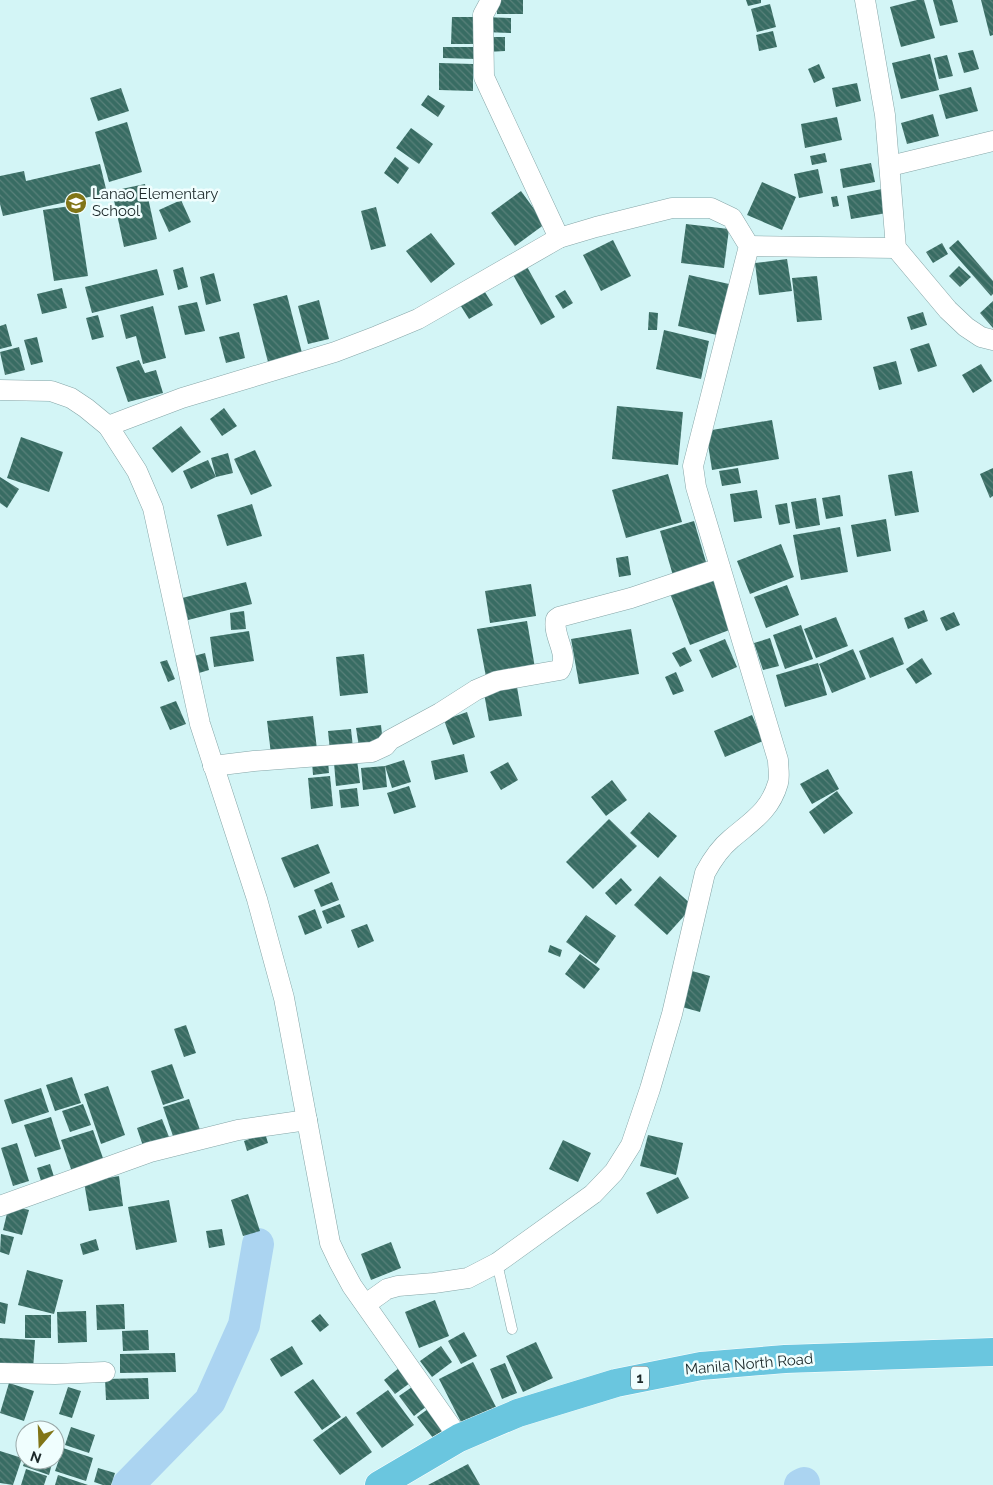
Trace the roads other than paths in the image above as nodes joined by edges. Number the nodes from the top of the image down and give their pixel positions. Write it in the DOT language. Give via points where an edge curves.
graph roads {
  1 [pos="491,0"];
  2 [pos="865,0"];
  3 [pos="993,141"];
  4 [pos="890,166"];
  5 [pos="559,238"];
  6 [pos="749,246"];
  7 [pos="896,248"];
  8 [pos="993,340"];
  9 [pos="0,390"];
  10 [pos="108,426"];
  11 [pos="720,568"];
  12 [pos="214,766"];
  13 [pos="307,1120"];
  14 [pos="0,1206"];
  15 [pos="497,1263"];
  16 [pos="366,1304"];
  17 [pos="512,1329"];
  18 [pos="984,1353"];
  19 [pos="105,1372"];
  20 [pos="0,1373"];
  21 [pos="459,1438"];
  22 [pos="379,1485"];
  1 -- 5 [label="street" via="483,15 484,77"];
  2 -- 4 [label="street" via="885,115"];
  3 -- 4 [label="street"];
  4 -- 7 [label="street"];
  5 -- 6 [label="street" via="672,208 711,208 732,218"];
  5 -- 10 [label="street" via="418,319 334,352 182,398"];
  6 -- 7 [label="street"];
  6 -- 11 [label="street" via="693,466"];
  7 -- 8 [label="street" via="948,310 966,327"];
  9 -- 10 [label="street" via="51,391 71,398"];
  10 -- 12 [label="street" via="137,471 153,508 200,724"];
  11 -- 12 [label="street" via="631,598 558,617 554,626 563,660 560,670 497,681 476,690 372,752"];
  11 -- 15 [label="street" via="778,760 779,781 771,802 730,840 705,873 672,1014 632,1145 614,1172 593,1194"];
  12 -- 13 [label="street" via="257,899 284,998"];
  13 -- 14 [label="street" via="238,1130 150,1152"];
  13 -- 16 [label="street" via="330,1243 338,1262"];
  15 -- 16 [label="street" via="468,1278 387,1289"];
  15 -- 17 [label="lane"];
  16 -- 21 [label="street"];
  18 -- 21 [label="highway, Manila North Road / 1" via="785,1359 701,1366 616,1383 518,1413"];
  19 -- 20 [label="street"];
  21 -- 22 [label="highway, Manila North Road / 1"];
}
